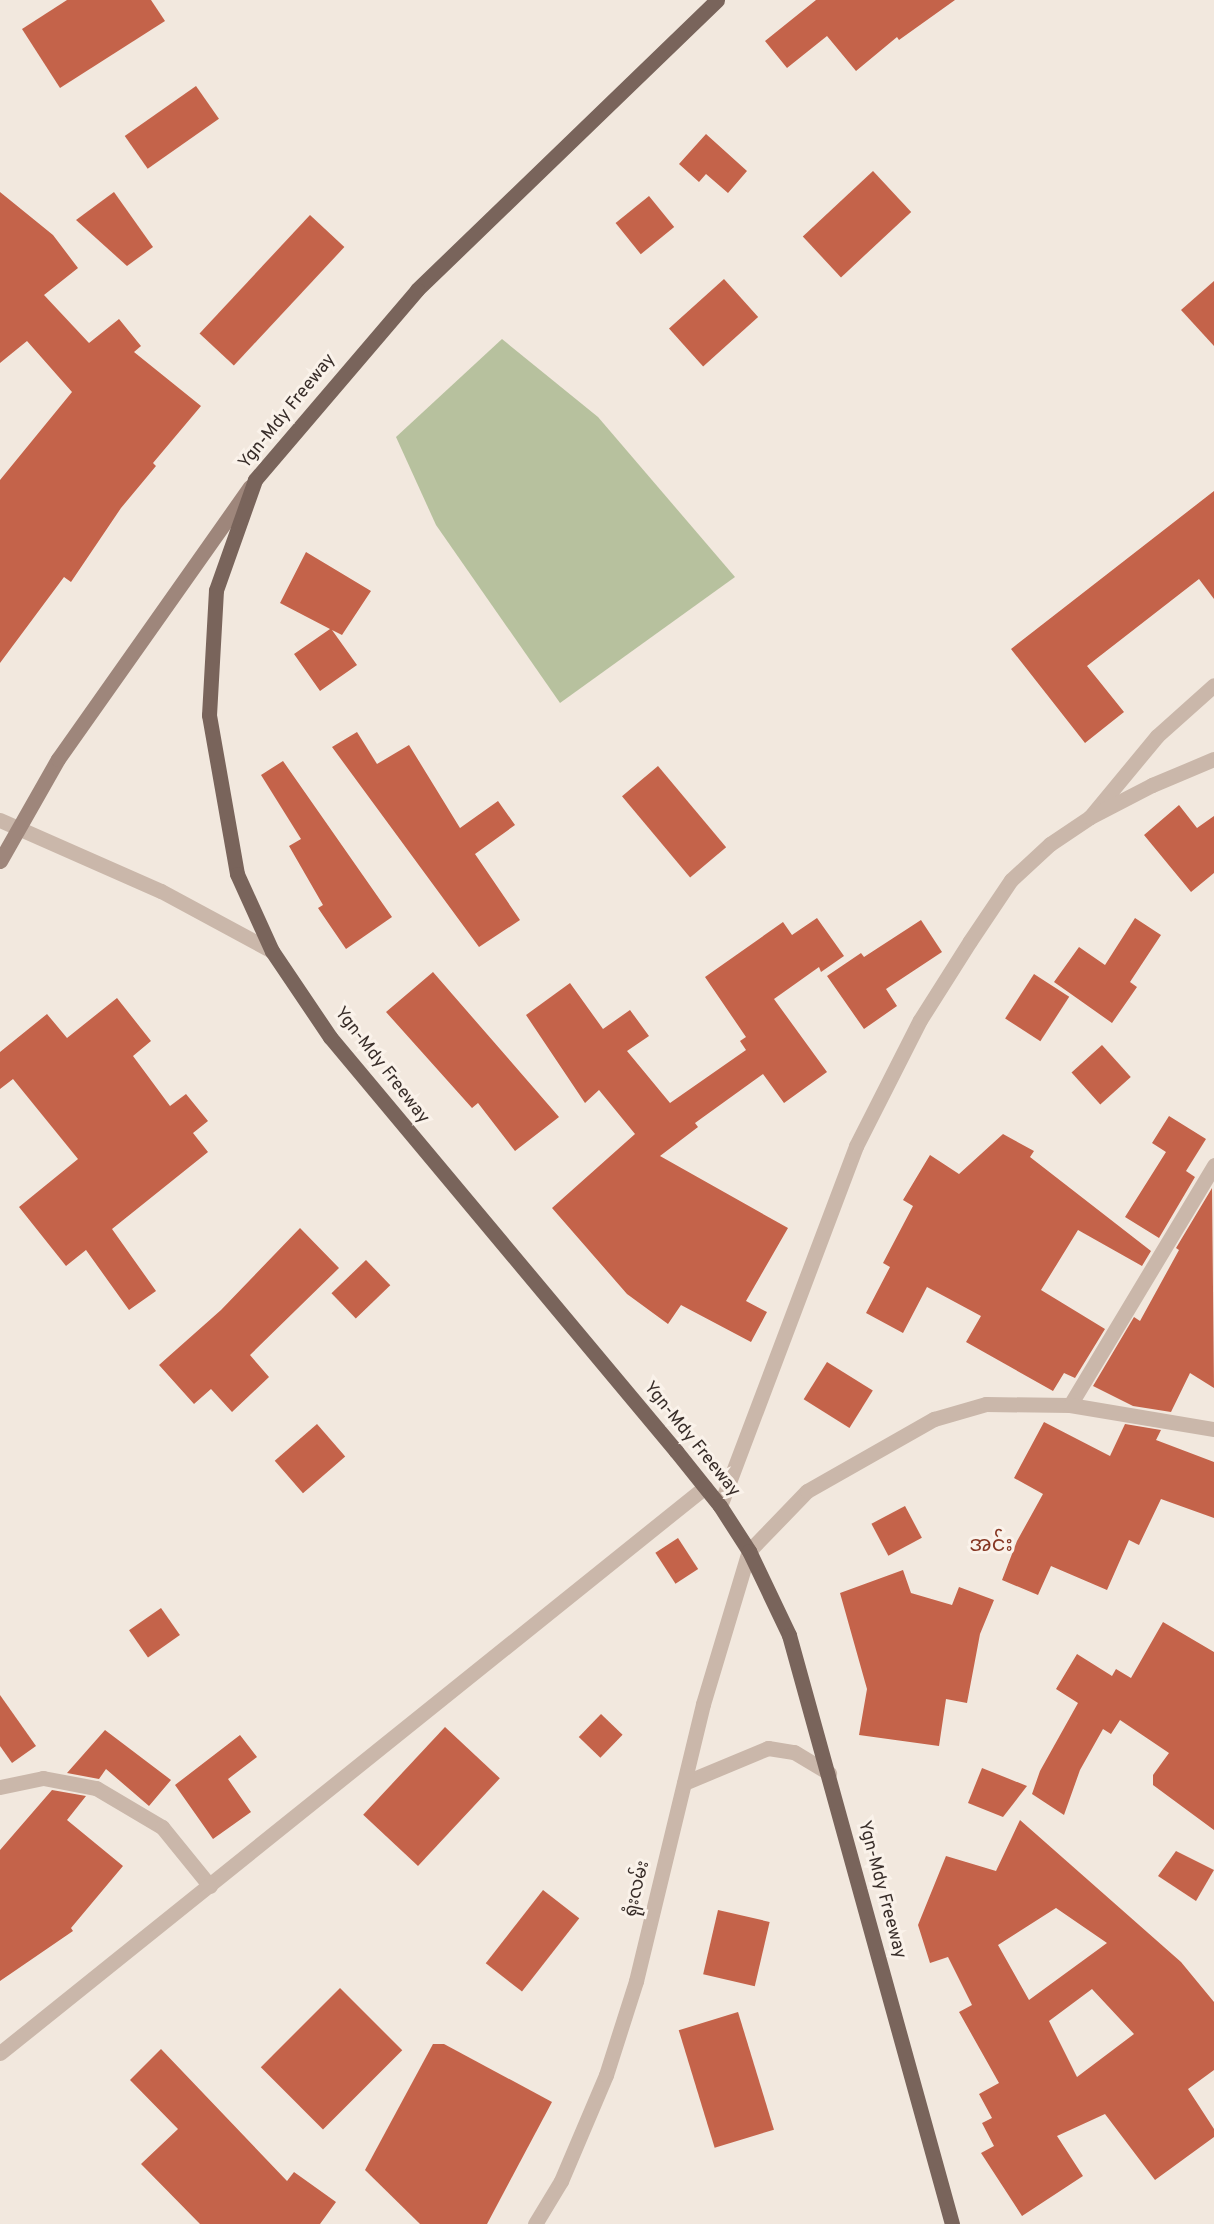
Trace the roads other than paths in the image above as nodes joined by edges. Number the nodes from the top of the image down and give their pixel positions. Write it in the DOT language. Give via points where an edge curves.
graph roads {
  1 [pos="717,0"];
  2 [pos="255,480"];
  3 [pos="1214,685"];
  4 [pos="1214,759"];
  5 [pos="1090,817"];
  6 [pos="0,820"];
  7 [pos="19,827"];
  8 [pos="0,861"];
  9 [pos="272,951"];
  10 [pos="1214,1165"];
  11 [pos="1070,1405"];
  12 [pos="1214,1429"];
  13 [pos="705,1487"];
  14 [pos="720,1506"];
  15 [pos="749,1551"];
  16 [pos="829,1773"];
  17 [pos="684,1783"];
  18 [pos="0,1787"];
  19 [pos="210,1886"];
  20 [pos="0,2053"];
  21 [pos="535,2224"];
  22 [pos="952,2224"];
  1 -- 2 [label="main road, Ygn-Mdy Freeway" via="417,290"];
  2 -- 7 [label="main road" via="58,759"];
  2 -- 9 [label="main road, Ygn-Mdy Freeway" via="216,590 208,715 237,874"];
  3 -- 5 [label="street" via="1157,736"];
  4 -- 5 [label="street"];
  5 -- 14 [label="street" via="1050,844 1011,879 920,1020 856,1146"];
  6 -- 7 [label="street"];
  7 -- 8 [label="main road"];
  7 -- 9 [label="street" via="161,891"];
  9 -- 13 [label="main road, Ygn-Mdy Freeway" via="330,1037"];
  10 -- 11 [label="street"];
  11 -- 12 [label="street"];
  11 -- 15 [label="street" via="986,1404 934,1419 807,1491"];
  13 -- 14 [label="main road, Ygn-Mdy Freeway"];
  13 -- 19 [label="street"];
  14 -- 15 [label="main road, Ygn-Mdy Freeway"];
  15 -- 16 [label="main road, Ygn-Mdy Freeway" via="789,1635"];
  15 -- 17 [label="street, ရုံးလမ်း"];
  16 -- 17 [label="street" via="794,1752 768,1748"];
  16 -- 22 [label="main road, Ygn-Mdy Freeway"];
  17 -- 21 [label="street, ရုံးလမ်း" via="636,1981 606,2075 561,2181"];
  18 -- 19 [label="street" via="43,1778 96,1788 162,1827"];
  19 -- 20 [label="street"];
}
